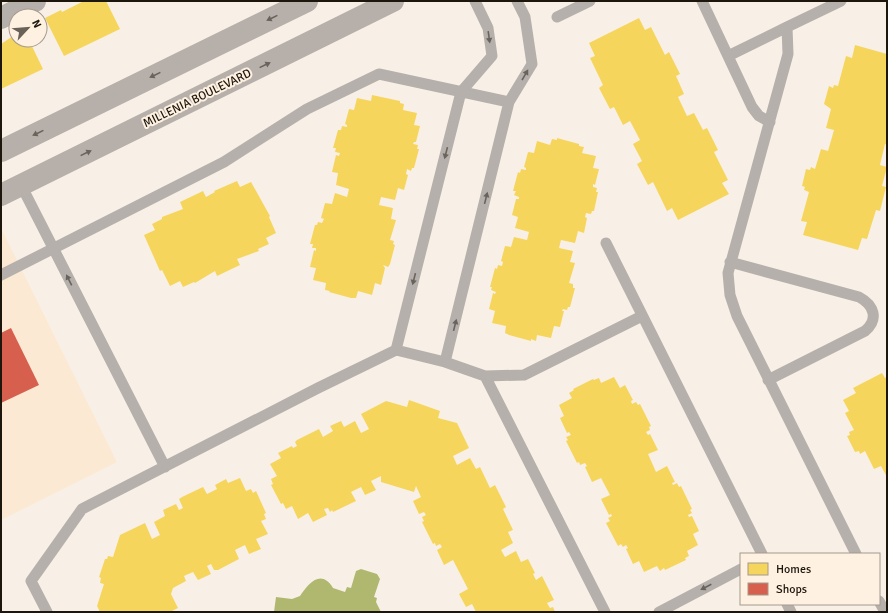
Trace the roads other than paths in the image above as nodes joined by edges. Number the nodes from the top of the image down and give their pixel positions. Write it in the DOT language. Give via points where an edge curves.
graph roads {
  1 [pos="35,1"];
  2 [pos="307,1"];
  3 [pos="393,1"];
  4 [pos="475,1"];
  5 [pos="517,1"];
  6 [pos="590,1"];
  7 [pos="702,1"];
  8 [pos="841,1"];
  9 [pos="557,17"];
  10 [pos="1,18"];
  11 [pos="787,28"];
  12 [pos="728,56"];
  13 [pos="461,92"];
  14 [pos="510,102"];
  15 [pos="770,122"];
  16 [pos="1,151"];
  17 [pos="21,185"];
  18 [pos="1,195"];
  19 [pos="606,243"];
  20 [pos="53,248"];
  21 [pos="730,262"];
  22 [pos="1,275"];
  23 [pos="642,316"];
  24 [pos="396,350"];
  25 [pos="445,362"];
  26 [pos="485,376"];
  27 [pos="768,380"];
  28 [pos="166,467"];
  29 [pos="761,553"];
  30 [pos="855,553"];
  31 [pos="740,571"];
  32 [pos="880,603"];
  33 [pos="47,612"];
  34 [pos="605,612"];
  35 [pos="659,612"];
  36 [pos="885,612"];
  1 -- 10 [label="street"];
  2 -- 16 [label="street, one-way"];
  17 -- 3 [label="street, MILLENIA BOULEVARD, one-way"];
  4 -- 13 [label="lane, one-way" via="488,28 492,56"];
  14 -- 5 [label="lane, one-way" via="532,64 525,17"];
  6 -- 9 [label="lane"];
  7 -- 12 [label="lane"];
  8 -- 11 [label="lane"];
  11 -- 12 [label="lane"];
  11 -- 15 [label="lane" via="788,54"];
  12 -- 15 [label="lane" via="752,107 759,116"];
  13 -- 14 [label="lane"];
  13 -- 20 [label="lane" via="379,74 307,109 224,162"];
  13 -- 24 [label="lane, one-way"];
  25 -- 14 [label="lane, one-way"];
  15 -- 21 [label="lane"];
  17 -- 18 [label="street, MILLENIA BOULEVARD"];
  17 -- 20 [label="lane"];
  19 -- 23 [label="lane"];
  20 -- 22 [label="lane"];
  28 -- 20 [label="lane, one-way"];
  21 -- 27 [label="lane" via="729,284 732,305"];
  21 -- 27 [label="lane" via="859,297 868,303 874,312 872,322 865,331"];
  23 -- 26 [label="lane" via="524,375"];
  23 -- 29 [label="lane"];
  24 -- 25 [label="lane"];
  24 -- 28 [label="lane"];
  25 -- 26 [label="lane"];
  26 -- 34 [label="lane"];
  27 -- 30 [label="lane"];
  28 -- 33 [label="lane" via="82,509 31,581"];
  31 -- 35 [label="lane, one-way"];
  32 -- 36 [label="lane"];
}
